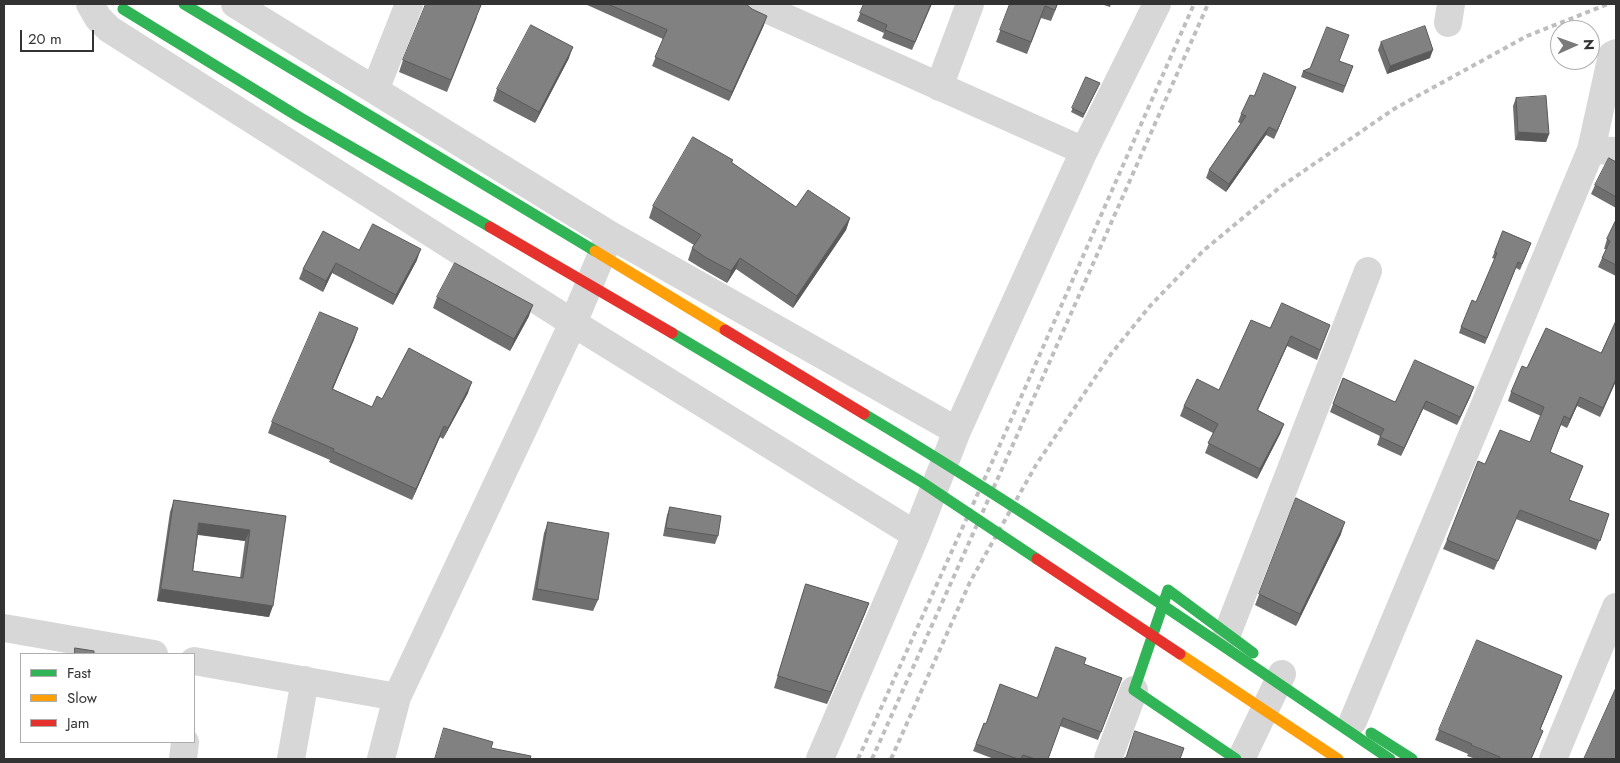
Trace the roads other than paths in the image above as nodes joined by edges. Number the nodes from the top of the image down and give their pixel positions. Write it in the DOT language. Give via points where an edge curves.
graph roads {
  1 [pos="90,4"];
  2 [pos="184,4"];
  3 [pos="235,4"];
  4 [pos="409,4"];
  5 [pos="755,4"];
  6 [pos="970,4"];
  7 [pos="1157,4"];
  8 [pos="118,6"];
  9 [pos="1616,53"];
  10 [pos="939,87"];
  11 [pos="375,90"];
  12 [pos="1084,151"];
  13 [pos="1604,151"];
  14 [pos="610,235"];
  15 [pos="1368,271"];
  16 [pos="573,323"];
  17 [pos="957,431"];
  18 [pos="916,535"];
  19 [pos="1616,608"];
  20 [pos="4,628"];
  21 [pos="1227,634"];
  22 [pos="148,653"];
  23 [pos="195,667"];
  24 [pos="1282,674"];
  25 [pos="305,680"];
  26 [pos="1134,690"];
  27 [pos="397,697"];
  28 [pos="1353,721"];
  29 [pos="186,743"];
  30 [pos="183,759"];
  31 [pos="291,759"];
  32 [pos="381,759"];
  33 [pos="820,759"];
  34 [pos="1108,759"];
  35 [pos="1236,759"];
  36 [pos="1241,759"];
  37 [pos="1338,759"];
  38 [pos="1390,759"];
  39 [pos="1412,759"];
  40 [pos="1553,759"];
  1 -- 16 [label="street" via="109,29"];
  2 -- 38 [label="main road, bridge" via="917,445"];
  3 -- 11 [label="street"];
  4 -- 11 [label="street"];
  5 -- 10 [label="street"];
  6 -- 10 [label="street"];
  7 -- 12 [label="street"];
  8 -- 37 [label="main road, bridge" via="299,117 654,322 920,481"];
  9 -- 13 [label="street" via="1612,55"];
  10 -- 12 [label="street"];
  11 -- 14 [label="street"];
  12 -- 17 [label="street"];
  13 -- 28 [label="street"];
  14 -- 16 [label="street"];
  14 -- 17 [label="street"];
  15 -- 21 [label="street"];
  16 -- 18 [label="street"];
  16 -- 27 [label="street"];
  17 -- 18 [label="street"];
  18 -- 33 [label="street"];
  19 -- 40 [label="street"];
  20 -- 22 [label="street"];
  21 -- 24 [label="main road"];
  21 -- 26 [label="main road" via="1168,590"];
  23 -- 25 [label="street"];
  24 -- 28 [label="main road"];
  24 -- 36 [label="street"];
  25 -- 27 [label="street"];
  25 -- 31 [label="street"];
  26 -- 34 [label="street"];
  26 -- 35 [label="main road"];
  27 -- 32 [label="street"];
  28 -- 39 [label="main road"];
  29 -- 30 [label="street"];
}
